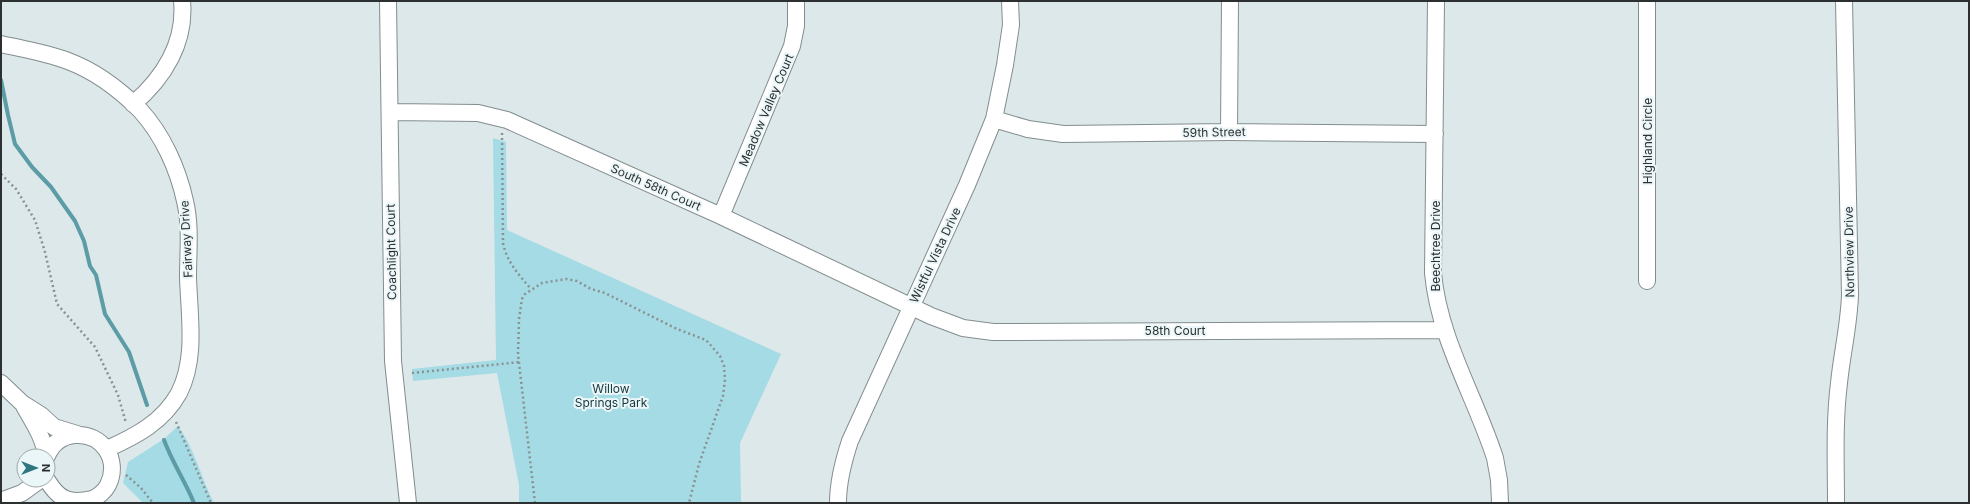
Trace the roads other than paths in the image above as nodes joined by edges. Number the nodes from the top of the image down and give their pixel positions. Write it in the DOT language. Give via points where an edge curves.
graph roads {
  1 [pos="182,1"];
  2 [pos="388,1"];
  3 [pos="796,1"];
  4 [pos="1010,1"];
  5 [pos="1230,1"];
  6 [pos="1436,1"];
  7 [pos="1647,1"];
  8 [pos="1844,1"];
  9 [pos="1,44"];
  10 [pos="133,104"];
  11 [pos="390,112"];
  12 [pos="994,119"];
  13 [pos="1229,132"];
  14 [pos="1435,134"];
  15 [pos="721,216"];
  16 [pos="1647,281"];
  17 [pos="911,306"];
  18 [pos="1444,330"];
  19 [pos="1,383"];
  20 [pos="22,403"];
  21 [pos="78,435"];
  22 [pos="45,448"];
  23 [pos="51,448"];
  24 [pos="107,449"];
  25 [pos="29,488"];
  26 [pos="52,488"];
  27 [pos="2,500"];
  28 [pos="22,503"];
  29 [pos="72,503"];
  30 [pos="408,503"];
  31 [pos="838,503"];
  32 [pos="1500,503"];
  33 [pos="1836,503"];
  1 -- 10 [label="street" via="182,30 175,50 164,71"];
  2 -- 11 [label="street, Coachlight Court"];
  3 -- 15 [label="street, Meadow Valley Court" via="796,26 792,46"];
  4 -- 12 [label="street, Wistful Vista Drive" via="1011,25"];
  5 -- 13 [label="street"];
  6 -- 14 [label="street, Beechtree Drive"];
  7 -- 16 [label="street, Highland Circle"];
  8 -- 33 [label="street, Northview Drive" via="1850,295 1836,420"];
  9 -- 10 [label="street, Fairway Drive" via="68,61 108,83"];
  10 -- 24 [label="street, Fairway Drive" via="165,148 178,176 186,203 189,355 184,382 162,417 139,433"];
  11 -- 15 [label="street, South 58th Court" via="478,113 507,120"];
  11 -- 30 [label="street, Coachlight Court" via="393,361"];
  12 -- 13 [label="street, 59th Street" via="1048,133"];
  12 -- 17 [label="street, Wistful Vista Drive" via="967,185"];
  13 -- 14 [label="street, 59th Street"];
  14 -- 18 [label="street, Beechtree Drive" via="1433,273 1435,296"];
  15 -- 17 [label="street, South 58th Court"];
  17 -- 18 [label="street, 58th Court" via="957,326 983,331"];
  17 -- 31 [label="street, Wistful Vista Drive" via="850,441 843,462"];
  18 -- 32 [label="street, Beechtree Drive" via="1495,458"];
  19 -- 20 [label="street"];
  20 -- 21 [label="street" via="54,427"];
  20 -- 22 [label="street"];
  21 -- 23 [label="street" via="61,438"];
  21 -- 24 [label="street" via="90,437"];
  24 -- 29 [label="street" via="111,459 108,486 95,498"];
  25 -- 27 [label="street"];
  26 -- 29 [label="street" via="56,494"];
  27 -- 28 [label="street"];
}
